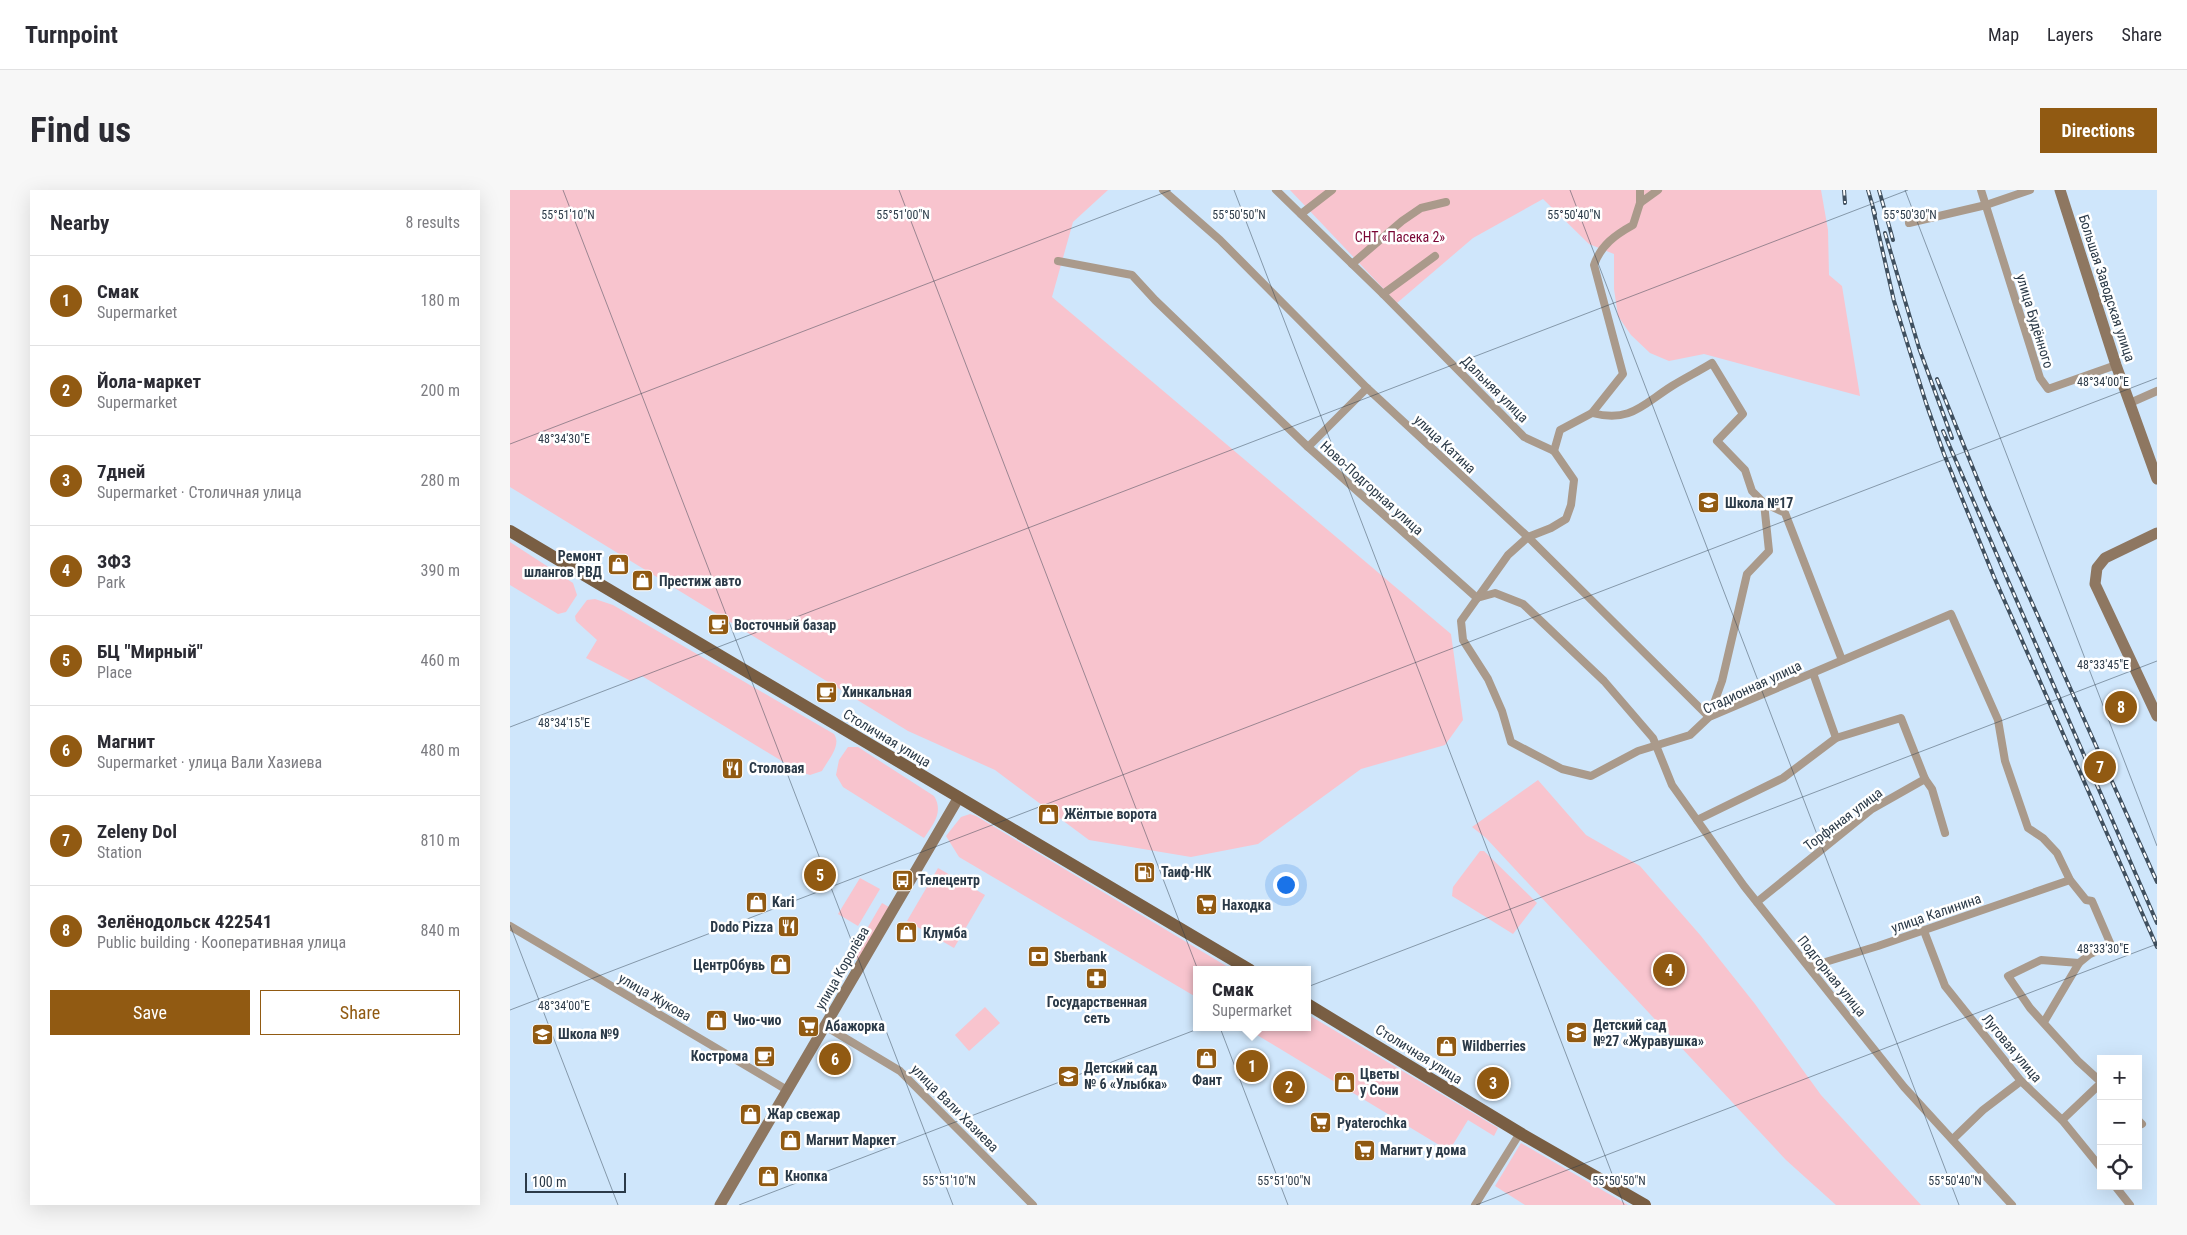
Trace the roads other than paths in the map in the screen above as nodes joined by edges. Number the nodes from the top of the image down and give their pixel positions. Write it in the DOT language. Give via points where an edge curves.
graph roads {
  1 [pos="1163,190"];
  2 [pos="1276,190"];
  3 [pos="1332,190"];
  4 [pos="1640,190"];
  5 [pos="1658,190"];
  6 [pos="1981,190"];
  7 [pos="2030,190"];
  8 [pos="2060,190"];
  9 [pos="1446,202"];
  10 [pos="1640,202"];
  11 [pos="1986,205"];
  12 [pos="1301,214"];
  13 [pos="1909,223"];
  14 [pos="1435,256"];
  15 [pos="1058,261"];
  16 [pos="1352,264"];
  17 [pos="1383,294"];
  18 [pos="2116,365"];
  19 [pos="1367,388"];
  20 [pos="2157,391"];
  21 [pos="2130,402"];
  22 [pos="1592,413"];
  23 [pos="1308,447"];
  24 [pos="1554,451"];
  25 [pos="2157,479"];
  26 [pos="1764,503"];
  27 [pos="510,531"];
  28 [pos="2157,533"];
  29 [pos="1528,537"];
  30 [pos="1477,598"];
  31 [pos="1842,660"];
  32 [pos="1813,673"];
  33 [pos="2157,716"];
  34 [pos="1709,717"];
  35 [pos="1836,738"];
  36 [pos="1656,746"];
  37 [pos="1925,779"];
  38 [pos="959,797"];
  39 [pos="1697,820"];
  40 [pos="1945,833"];
  41 [pos="2070,880"];
  42 [pos="1757,902"];
  43 [pos="510,926"];
  44 [pos="1924,931"];
  45 [pos="2079,963"];
  46 [pos="1243,966"];
  47 [pos="1809,968"];
  48 [pos="1311,1006"];
  49 [pos="2044,1022"];
  50 [pos="825,1026"];
  51 [pos="2097,1079"];
  52 [pos="2021,1081"];
  53 [pos="2097,1087"];
  54 [pos="788,1090"];
  55 [pos="2062,1120"];
  56 [pos="1520,1133"];
  57 [pos="1953,1139"];
  58 [pos="2097,1163"];
  59 [pos="2118,1190"];
  60 [pos="720,1205"];
  61 [pos="1033,1205"];
  62 [pos="1475,1205"];
  63 [pos="1645,1205"];
  64 [pos="2012,1205"];
  65 [pos="2130,1205"];
  1 -- 19 [label="street, улица Катина" via="1220,240"];
  2 -- 12 [label="street, Дальняя улица"];
  3 -- 12 [label="street"];
  4 -- 10 [label="street"];
  5 -- 10 [label="street"];
  6 -- 11 [label="street, улица Будённого"];
  7 -- 11 [label="street"];
  8 -- 18 [label="street, Большая Заводская улица"];
  9 -- 16 [label="street" via="1421,208"];
  10 -- 22 [label="street" via="1633,225 1614,236 1597,256 1594,265 1623,374"];
  11 -- 13 [label="street"];
  11 -- 18 [label="street, улица Будённого" via="2040,378 2048,389"];
  12 -- 16 [label="street, Дальняя улица"];
  14 -- 17 [label="street"];
  15 -- 23 [label="street, Ново-Подгорная улица" via="1132,275"];
  16 -- 17 [label="street, Дальняя улица"];
  17 -- 24 [label="street, Дальняя улица" via="1524,437"];
  18 -- 21 [label="street, Большая Заводская улица"];
  19 -- 23 [label="street"];
  19 -- 29 [label="street, улица Катина"];
  20 -- 21 [label="street"];
  21 -- 25 [label="street, Большая Заводская улица"];
  22 -- 24 [label="street" via="1560,430"];
  22 -- 26 [label="street" via="1608,418 1640,409 1670,387 1712,364 1743,414 1717,441 1745,470 1752,491"];
  23 -- 30 [label="street, Ново-Подгорная улица"];
  24 -- 29 [label="street" via="1574,480 1571,504 1566,519"];
  26 -- 31 [label="street" via="1785,513"];
  26 -- 34 [label="street" via="1769,551 1747,574 1722,681"];
  27 -- 38 [label="main road, Столичная улица"];
  28 -- 33 [label="street" via="2105,558 2097,568 2095,584"];
  29 -- 30 [label="street" via="1508,555"];
  29 -- 34 [label="street, улица Катина"];
  30 -- 36 [label="street" via="1495,593 1523,604 1604,681 1654,738"];
  30 -- 36 [label="street, Стадионная улица" via="1461,621 1463,640 1488,679 1511,742 1562,769 1591,776 1638,751"];
  31 -- 32 [label="street, Стадионная улица"];
  31 -- 41 [label="street, Стадионная улица" via="1952,614 1998,720 2005,761 2028,828 2057,853"];
  32 -- 34 [label="street, Стадионная улица"];
  32 -- 35 [label="street"];
  34 -- 36 [label="street, Стадионная улица" via="1690,735"];
  35 -- 37 [label="street" via="1902,718"];
  35 -- 39 [label="street" via="1783,778"];
  36 -- 39 [label="street, Подгорная улица" via="1672,785"];
  37 -- 40 [label="street" via="1932,789"];
  37 -- 42 [label="street, Торфяная улица" via="1872,810"];
  38 -- 46 [label="main road, Столичная улица"];
  38 -- 50 [label="street, улица Королёва"];
  39 -- 42 [label="street, Подгорная улица"];
  41 -- 44 [label="street, улица Калинина"];
  41 -- 45 [label="street" via="2086,900 2092,901 2111,945"];
  42 -- 47 [label="street, Подгорная улица"];
  43 -- 54 [label="street, улица Жукова"];
  44 -- 47 [label="street, улица Калинина"];
  44 -- 52 [label="street, Луговая улица" via="1945,986"];
  45 -- 49 [label="street"];
  45 -- 49 [label="street" via="2041,960 2008,976"];
  47 -- 57 [label="street, Подгорная улица" via="1904,1087"];
  48 -- 56 [label="main road, Столичная улица"];
  49 -- 51 [label="street"];
  50 -- 54 [label="street, улица Королёва"];
  50 -- 61 [label="street, улица Вали Хазиева" via="900,1071"];
  52 -- 55 [label="street, Луговая улица"];
  52 -- 57 [label="street" via="1983,1110"];
  53 -- 55 [label="street"];
  54 -- 60 [label="street, улица Королёва"];
  55 -- 58 [label="street, Луговая улица"];
  56 -- 62 [label="street"];
  56 -- 63 [label="main road, Столичная улица"];
  57 -- 64 [label="street, Подгорная улица"];
  59 -- 65 [label="street"];
}
